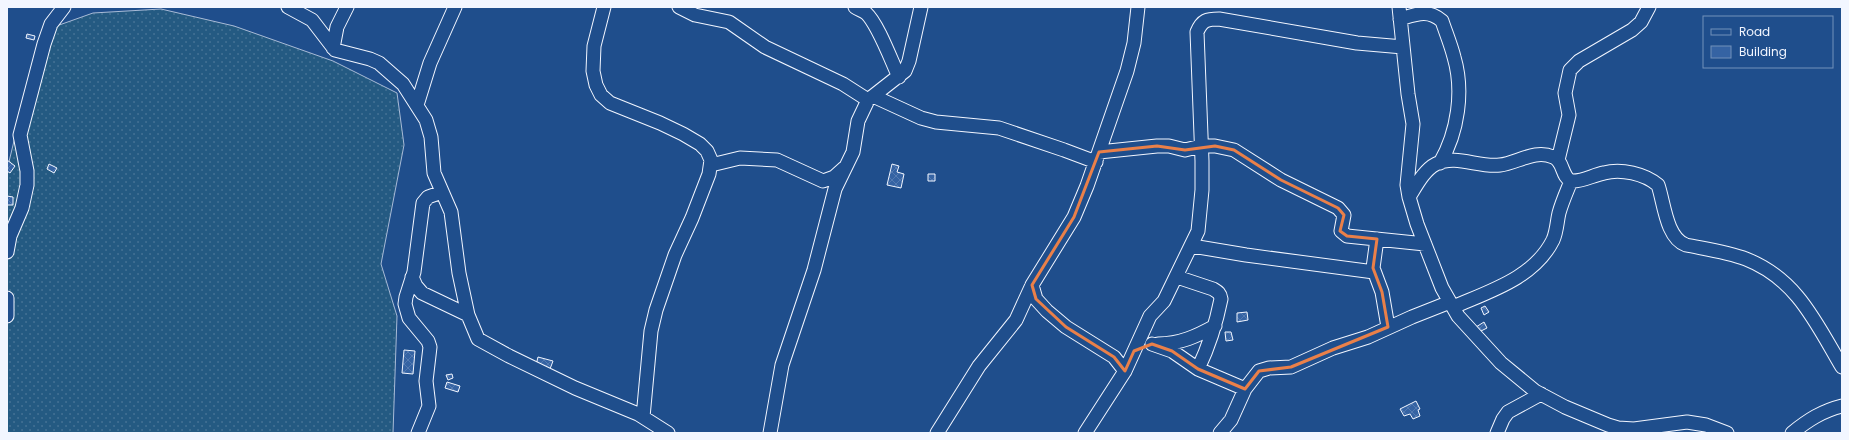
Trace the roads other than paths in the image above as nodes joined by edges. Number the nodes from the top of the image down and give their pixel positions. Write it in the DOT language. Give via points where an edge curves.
graph roads {
  1 [pos="64,7"];
  2 [pos="288,7"];
  3 [pos="347,7"];
  4 [pos="455,7"];
  5 [pos="604,7"];
  6 [pos="679,7"];
  7 [pos="855,7"];
  8 [pos="921,7"];
  9 [pos="1138,7"];
  10 [pos="1649,7"];
  11 [pos="1400,13"];
  12 [pos="1403,47"];
  13 [pos="333,48"];
  14 [pos="899,77"];
  15 [pos="871,98"];
  16 [pos="417,104"];
  17 [pos="1201,146"];
  18 [pos="1097,157"];
  19 [pos="1558,160"];
  20 [pos="1440,163"];
  21 [pos="711,165"];
  22 [pos="846,167"];
  23 [pos="1571,181"];
  24 [pos="442,192"];
  25 [pos="1408,197"];
  26 [pos="1377,239"];
  27 [pos="1425,244"];
  28 [pos="1192,246"];
  29 [pos="7,252"];
  30 [pos="1374,272"];
  31 [pos="412,277"];
  32 [pos="1177,277"];
  33 [pos="1032,285"];
  34 [pos="7,298"];
  35 [pos="1452,304"];
  36 [pos="468,315"];
  37 [pos="7,316"];
  38 [pos="1215,326"];
  39 [pos="1388,327"];
  40 [pos="1152,344"];
  41 [pos="1134,351"];
  42 [pos="1842,367"];
  43 [pos="1198,369"];
  44 [pos="1124,371"];
  45 [pos="1245,389"];
  46 [pos="1541,394"];
  47 [pos="1842,406"];
  48 [pos="643,417"];
  49 [pos="1607,429"];
  50 [pos="1633,431"];
  51 [pos="418,433"];
  52 [pos="668,433"];
  53 [pos="770,433"];
  54 [pos="937,433"];
  55 [pos="1085,433"];
  56 [pos="1220,433"];
  57 [pos="1497,433"];
  58 [pos="1727,433"];
  59 [pos="1792,433"];
  1 -- 29 [label="street" via="51,24 44,44 20,135 27,170 27,185"];
  2 -- 13 [label="street" via="312,20"];
  3 -- 13 [label="street" via="337,27"];
  4 -- 16 [label="street" via="430,62"];
  5 -- 21 [label="street" via="594,46 593,71 601,95 610,103 660,123 700,144 710,156"];
  6 -- 15 [label="street" via="695,15 729,22 765,47"];
  7 -- 14 [label="street" via="870,19"];
  8 -- 14 [label="street" via="909,61"];
  9 -- 18 [label="street" via="1134,43 1127,71"];
  10 -- 19 [label="street" via="1641,22 1632,30 1579,61 1570,70 1565,93 1569,115"];
  11 -- 12 [label="street"];
  11 -- 20 [label="street" via="1425,13 1438,17 1454,58 1459,94 1458,108 1447,151"];
  12 -- 17 [label="street" via="1357,43 1207,19 1197,32"];
  12 -- 25 [label="street" via="1413,124"];
  13 -- 16 [label="street" via="338,52 375,60 403,84"];
  14 -- 15 [label="street"];
  15 -- 18 [label="street" via="936,122 998,128 1064,150"];
  15 -- 22 [label="street" via="858,121 852,152"];
  16 -- 24 [label="street" via="426,120 431,137 434,173"];
  17 -- 18 [label="street" via="1184,150 1157,146"];
  17 -- 26 [label="street" via="1234,150 1281,180 1338,208 1344,215 1341,231 1347,236"];
  17 -- 28 [label="street" via="1200,213 1198,232"];
  18 -- 33 [label="street" via="1074,217"];
  19 -- 20 [label="street" via="1541,154 1500,165 1460,161"];
  19 -- 23 [label="street"];
  20 -- 25 [label="street" via="1427,171"];
  21 -- 22 [label="street" via="740,158 777,160 823,181 834,177"];
  21 -- 48 [label="street" via="656,310"];
  22 -- 53 [label="street" via="835,189 814,270 782,365"];
  23 -- 35 [label="street" via="1553,240 1533,266 1497,288"];
  23 -- 42 [label="street" via="1617,171 1652,180 1658,185 1666,218 1678,239 1686,245 1746,259 1774,274 1798,295"];
  24 -- 31 [label="street" via="428,197 424,203"];
  24 -- 36 [label="street" via="451,212 459,273"];
  25 -- 27 [label="street"];
  26 -- 27 [label="street"];
  26 -- 30 [label="street"];
  27 -- 35 [label="street" via="1442,288"];
  28 -- 30 [label="street"];
  28 -- 32 [label="street"];
  30 -- 39 [label="street" via="1382,292"];
  31 -- 36 [label="street" via="422,293"];
  31 -- 51 [label="street" via="405,301 407,312 411,322 428,341 430,347 426,381 429,406"];
  32 -- 38 [label="street" via="1218,292 1221,299"];
  32 -- 41 [label="street" via="1164,301 1150,316"];
  33 -- 44 [label="street" via="1036,300 1066,327 1114,357"];
  33 -- 54 [label="street" via="1016,320 979,366"];
  34 -- 37 [label="street"];
  35 -- 39 [label="street"];
  35 -- 46 [label="street" via="1468,329 1501,363"];
  36 -- 48 [label="street" via="475,334 482,342 575,388"];
  38 -- 40 [label="street" via="1183,341"];
  38 -- 43 [label="street"];
  39 -- 45 [label="street" via="1291,367 1259,371"];
  40 -- 41 [label="street"];
  40 -- 43 [label="street" via="1172,351"];
  41 -- 44 [label="street"];
  43 -- 45 [label="street"];
  44 -- 55 [label="street"];
  45 -- 56 [label="street" via="1236,412"];
  46 -- 49 [label="street"];
  46 -- 57 [label="street" via="1508,412"];
  47 -- 59 [label="street" via="1826,410 1809,419"];
  48 -- 52 [label="street"];
  49 -- 50 [label="street"];
  50 -- 58 [label="street" via="1687,422 1706,425"];
}
